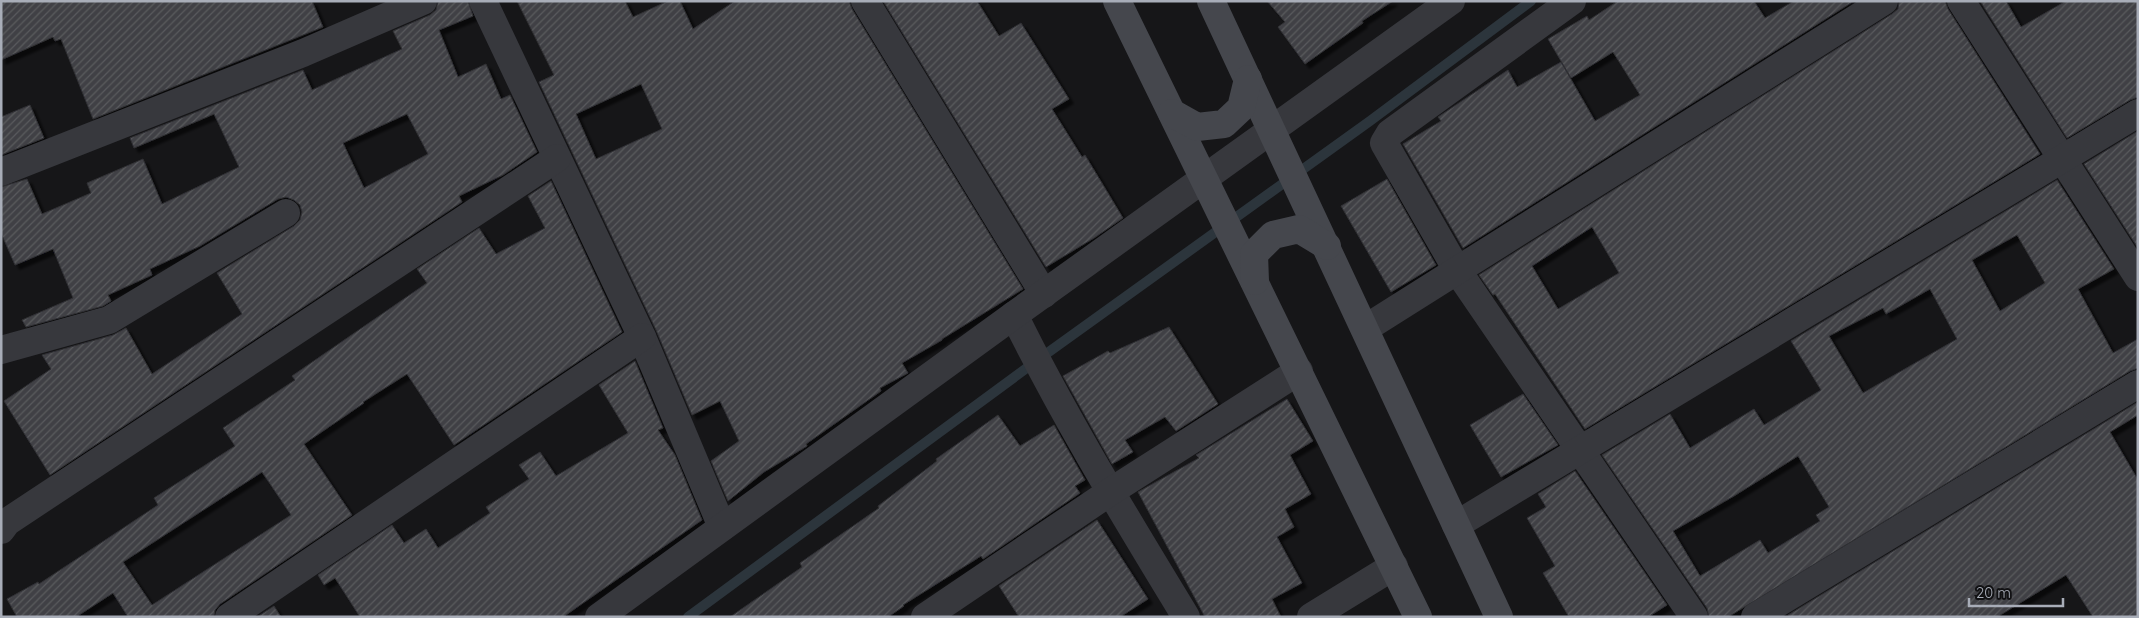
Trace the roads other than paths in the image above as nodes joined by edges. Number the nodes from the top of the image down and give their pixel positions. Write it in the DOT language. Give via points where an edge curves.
graph roads {
  1 [pos="423,1"];
  2 [pos="483,1"];
  3 [pos="865,1"];
  4 [pos="1117,1"];
  5 [pos="1211,1"];
  6 [pos="1451,1"];
  7 [pos="1572,1"];
  8 [pos="1884,1"];
  9 [pos="1961,1"];
  10 [pos="1248,79"];
  11 [pos="2138,113"];
  12 [pos="1172,114"];
  13 [pos="1272,130"];
  14 [pos="557,158"];
  15 [pos="2062,160"];
  16 [pos="1,172"];
  17 [pos="1204,178"];
  18 [pos="286,213"];
  19 [pos="1327,246"];
  20 [pos="1457,270"];
  21 [pos="2138,277"];
  22 [pos="1255,281"];
  23 [pos="1044,294"];
  24 [pos="1014,315"];
  25 [pos="1366,328"];
  26 [pos="642,337"];
  27 [pos="1,350"];
  28 [pos="1299,371"];
  29 [pos="2138,384"];
  30 [pos="1580,451"];
  31 [pos="1110,492"];
  32 [pos="1456,525"];
  33 [pos="722,527"];
  34 [pos="1,530"];
  35 [pos="1394,566"];
  36 [pos="229,617"];
  37 [pos="599,617"];
  38 [pos="925,617"];
  39 [pos="1186,617"];
  40 [pos="1312,617"];
  41 [pos="1418,617"];
  42 [pos="1499,617"];
  43 [pos="1694,617"];
  44 [pos="1755,617"];
  1 -- 16 [label="street" via="304,53"];
  2 -- 14 [label="street"];
  3 -- 23 [label="street"];
  4 -- 12 [label="street"];
  5 -- 10 [label="street"];
  6 -- 13 [label="street"];
  7 -- 20 [label="street" via="1390,133 1384,143"];
  8 -- 20 [label="street"];
  9 -- 15 [label="street"];
  10 -- 12 [label="street" via="1241,108 1224,124 1197,128"];
  10 -- 13 [label="street"];
  11 -- 15 [label="street"];
  12 -- 17 [label="street"];
  13 -- 17 [label="street"];
  13 -- 19 [label="street"];
  14 -- 26 [label="street"];
  14 -- 34 [label="street" via="6,522"];
  15 -- 21 [label="street"];
  15 -- 30 [label="street"];
  17 -- 22 [label="street"];
  17 -- 23 [label="street"];
  18 -- 27 [label="street" via="109,320"];
  19 -- 22 [label="street" via="1299,229 1273,234 1254,254"];
  19 -- 25 [label="street"];
  20 -- 25 [label="street"];
  20 -- 30 [label="street"];
  22 -- 28 [label="street"];
  23 -- 24 [label="street"];
  24 -- 31 [label="street" via="1046,380"];
  24 -- 33 [label="street"];
  25 -- 32 [label="street"];
  26 -- 33 [label="street"];
  26 -- 36 [label="street"];
  28 -- 31 [label="street"];
  28 -- 35 [label="street"];
  29 -- 44 [label="street"];
  30 -- 32 [label="street"];
  30 -- 43 [label="street"];
  31 -- 38 [label="street"];
  31 -- 39 [label="street"];
  32 -- 42 [label="street"];
  33 -- 37 [label="street"];
  35 -- 40 [label="street"];
  35 -- 41 [label="street"];
}
